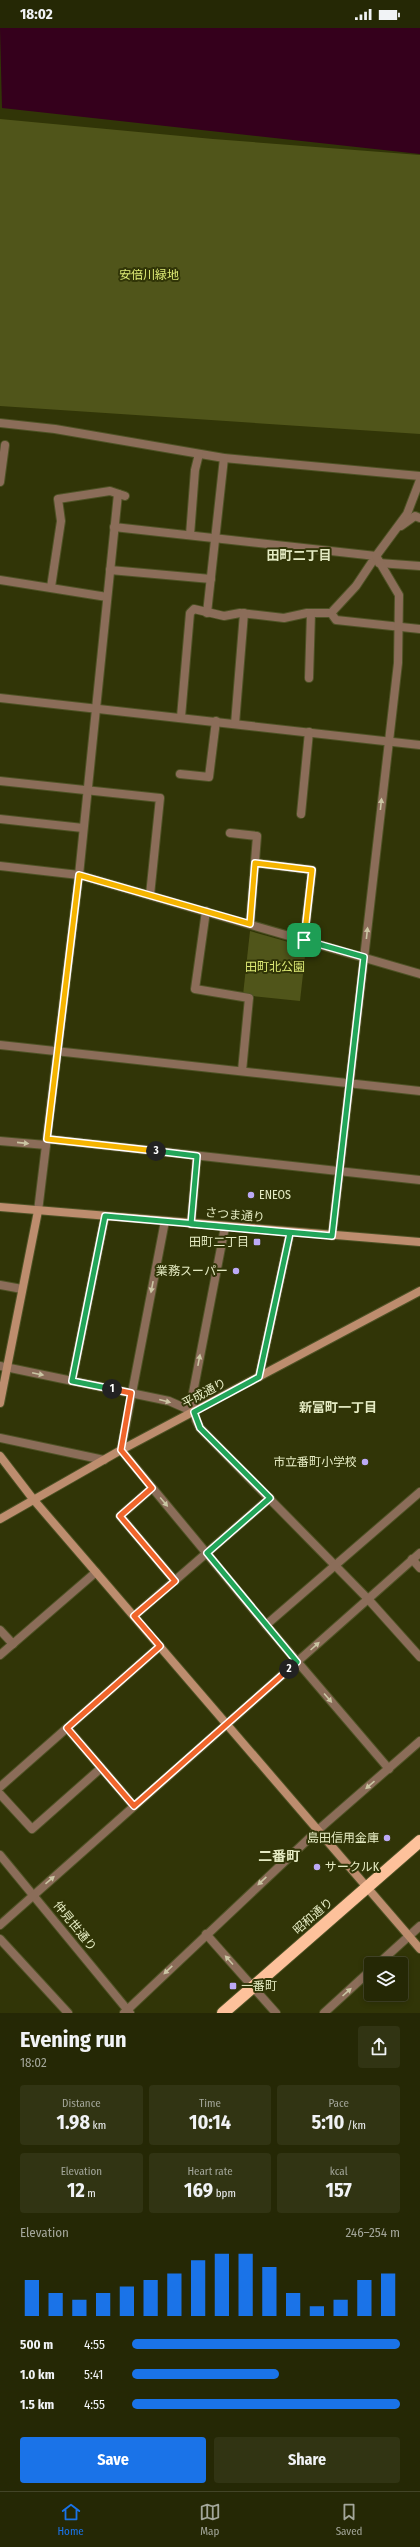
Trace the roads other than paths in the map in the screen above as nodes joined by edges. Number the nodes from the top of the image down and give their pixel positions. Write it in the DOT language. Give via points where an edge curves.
graph roads {
  1 [pos="0,423"];
  2 [pos="5,445"];
  3 [pos="199,454"];
  4 [pos="224,458"];
  5 [pos="420,476"];
  6 [pos="0,477"];
  7 [pos="420,480"];
  8 [pos="420,518"];
  9 [pos="114,527"];
  10 [pos="391,534"];
  11 [pos="190,535"];
  12 [pos="216,538"];
  13 [pos="378,559"];
  14 [pos="420,566"];
  15 [pos="110,570"];
  16 [pos="211,579"];
  17 [pos="0,580"];
  18 [pos="52,587"];
  19 [pos="107,596"];
  20 [pos="331,612"];
  21 [pos="207,613"];
  22 [pos="244,613"];
  23 [pos="311,613"];
  24 [pos="400,627"];
  25 [pos="420,629"];
  26 [pos="309,678"];
  27 [pos="0,698"];
  28 [pos="96,708"];
  29 [pos="181,717"];
  30 [pos="216,721"];
  31 [pos="235,724"];
  32 [pos="310,732"];
  33 [pos="388,742"];
  34 [pos="420,745"];
  35 [pos="180,774"];
  36 [pos="0,781"];
  37 [pos="87,789"];
  38 [pos="301,814"];
  39 [pos="0,819"];
  40 [pos="83,828"];
  41 [pos="230,833"];
  42 [pos="255,863"];
  43 [pos="0,866"];
  44 [pos="79,875"];
  45 [pos="150,895"];
  46 [pos="206,912"];
  47 [pos="250,924"];
  48 [pos="304,940"];
  49 [pos="364,957"];
  50 [pos="420,974"];
  51 [pos="0,1045"];
  52 [pos="58,1051"];
  53 [pos="242,1071"];
  54 [pos="350,1083"];
  55 [pos="420,1091"];
  56 [pos="0,1141"];
  57 [pos="46,1142"];
  58 [pos="197,1156"];
  59 [pos="339,1171"];
  60 [pos="420,1180"];
  61 [pos="0,1206"];
  62 [pos="38,1211"];
  63 [pos="105,1216"];
  64 [pos="165,1221"];
  65 [pos="191,1224"];
  66 [pos="225,1227"];
  67 [pos="290,1233"];
  68 [pos="332,1236"];
  69 [pos="420,1242"];
  70 [pos="0,1285"];
  71 [pos="22,1289"];
  72 [pos="420,1291"];
  73 [pos="4,1366"];
  74 [pos="259,1377"];
  75 [pos="72,1381"];
  76 [pos="131,1393"];
  77 [pos="0,1403"];
  78 [pos="194,1412"];
  79 [pos="0,1438"];
  80 [pos="121,1450"];
  81 [pos="0,1456"];
  82 [pos="104,1460"];
  83 [pos="152,1488"];
  84 [pos="419,1495"];
  85 [pos="33,1498"];
  86 [pos="270,1498"];
  87 [pos="0,1519"];
  88 [pos="207,1553"];
  89 [pos="420,1553"];
  90 [pos="412,1560"];
  91 [pos="335,1566"];
  92 [pos="420,1568"];
  93 [pos="96,1572"];
  94 [pos="175,1581"];
  95 [pos="368,1599"];
  96 [pos="134,1616"];
  97 [pos="266,1625"];
  98 [pos="0,1630"];
  99 [pos="13,1644"];
  100 [pos="160,1646"];
  101 [pos="0,1655"];
  102 [pos="420,1657"];
  103 [pos="297,1662"];
  104 [pos="227,1724"];
  105 [pos="67,1728"];
  106 [pos="420,1741"];
  107 [pos="101,1768"];
  108 [pos="389,1769"];
  109 [pos="0,1787"];
  110 [pos="0,1794"];
  111 [pos="134,1806"];
  112 [pos="318,1830"];
  113 [pos="420,1841"];
  114 [pos="0,1855"];
  115 [pos="366,1888"];
  116 [pos="34,1895"];
  117 [pos="0,1925"];
  118 [pos="420,1926"];
  119 [pos="206,1934"];
  120 [pos="409,1936"];
  121 [pos="0,1939"];
  122 [pos="420,1949"];
  123 [pos="386,1957"];
  124 [pos="364,1976"];
  125 [pos="253,1987"];
  126 [pos="127,2012"];
  127 [pos="68,2013"];
  128 [pos="224,2013"];
  129 [pos="276,2013"];
  130 [pos="324,2013"];
  1 -- 3 [label="street" via="55,429"];
  2 -- 6 [label="street"];
  3 -- 4 [label="street"];
  3 -- 11 [label="street" via="195,470"];
  4 -- 5 [label="street"];
  4 -- 12 [label="street"];
  7 -- 10 [label="street" via="407,514"];
  8 -- 10 [label="street" via="415,516"];
  9 -- 11 [label="street"];
  9 -- 15 [label="street"];
  9 -- 18 [label="street" via="122,495 110,491 58,499 61,521"];
  10 -- 13 [label="street"];
  11 -- 12 [label="street"];
  12 -- 13 [label="street"];
  12 -- 16 [label="street"];
  13 -- 14 [label="street"];
  13 -- 20 [label="street"];
  13 -- 24 [label="street" via="400,595"];
  15 -- 16 [label="street"];
  15 -- 19 [label="street"];
  16 -- 21 [label="street"];
  17 -- 18 [label="street"];
  18 -- 19 [label="street"];
  19 -- 28 [label="street"];
  20 -- 23 [label="street"];
  20 -- 24 [label="street" via="336,620"];
  21 -- 22 [label="street" via="224,616"];
  21 -- 29 [label="street" via="194,609 190,613"];
  22 -- 23 [label="street" via="284,618"];
  22 -- 31 [label="street"];
  23 -- 26 [label="street"];
  24 -- 25 [label="street"];
  24 -- 33 [label="street"];
  27 -- 28 [label="street"];
  28 -- 29 [label="street"];
  28 -- 37 [label="street"];
  29 -- 30 [label="street"];
  30 -- 31 [label="street"];
  30 -- 35 [label="street" via="209,777"];
  31 -- 32 [label="street"];
  32 -- 33 [label="street"];
  32 -- 38 [label="street"];
  33 -- 34 [label="street"];
  49 -- 33 [label="street, one-way"];
  36 -- 37 [label="street"];
  37 -- 40 [label="street"];
  37 -- 45 [label="street" via="160,798"];
  39 -- 40 [label="street"];
  40 -- 44 [label="street"];
  41 -- 42 [label="street" via="257,836"];
  42 -- 47 [label="street"];
  42 -- 48 [label="street" via="312,870"];
  43 -- 44 [label="street"];
  44 -- 45 [label="street"];
  44 -- 52 [label="street"];
  45 -- 46 [label="street"];
  46 -- 47 [label="street"];
  46 -- 53 [label="street" via="195,989 249,998"];
  47 -- 48 [label="street"];
  48 -- 49 [label="street"];
  49 -- 50 [label="street"];
  49 -- 54 [label="street"];
  51 -- 52 [label="street"];
  52 -- 53 [label="street"];
  52 -- 57 [label="street"];
  53 -- 54 [label="street"];
  54 -- 55 [label="street"];
  54 -- 59 [label="street"];
  56 -- 57 [label="street, one-way"];
  57 -- 58 [label="street"];
  57 -- 62 [label="street"];
  58 -- 59 [label="street"];
  58 -- 65 [label="street"];
  59 -- 60 [label="street"];
  59 -- 68 [label="street"];
  61 -- 62 [label="street, さつま通り"];
  62 -- 63 [label="street, さつま通り"];
  62 -- 71 [label="street"];
  63 -- 64 [label="street, さつま通り"];
  63 -- 75 [label="street"];
  64 -- 65 [label="street, さつま通り"];
  64 -- 76 [label="street, one-way"];
  65 -- 66 [label="street, さつま通り"];
  66 -- 67 [label="street, さつま通り"];
  78 -- 66 [label="street, one-way" via="192,1398"];
  67 -- 68 [label="street, さつま通り"];
  67 -- 74 [label="street"];
  68 -- 69 [label="street, さつま通り"];
  70 -- 71 [label="street"];
  71 -- 73 [label="street"];
  72 -- 74 [label="street, 平成通り"];
  73 -- 75 [label="street, one-way"];
  73 -- 77 [label="street"];
  74 -- 78 [label="street, 平成通り"];
  75 -- 76 [label="street"];
  76 -- 78 [label="street, one-way" via="169,1401"];
  76 -- 80 [label="street"];
  78 -- 80 [label="street, 平成通り"];
  78 -- 86 [label="street" via="200,1428"];
  79 -- 82 [label="street"];
  80 -- 82 [label="street, 平成通り"];
  80 -- 83 [label="street"];
  81 -- 85 [label="street"];
  82 -- 85 [label="street, 平成通り"];
  83 -- 88 [label="street, one-way"];
  83 -- 94 [label="street" via="120,1516"];
  84 -- 91 [label="street"];
  85 -- 87 [label="street, 平成通り"];
  85 -- 93 [label="street"];
  86 -- 88 [label="street"];
  86 -- 91 [label="street"];
  88 -- 94 [label="street"];
  88 -- 97 [label="street"];
  89 -- 90 [label="street"];
  90 -- 92 [label="street"];
  90 -- 95 [label="street"];
  91 -- 95 [label="street"];
  91 -- 97 [label="street"];
  93 -- 96 [label="street"];
  93 -- 99 [label="street"];
  94 -- 96 [label="street"];
  95 -- 102 [label="street"];
  103 -- 95 [label="street, one-way"];
  96 -- 100 [label="street"];
  97 -- 103 [label="street"];
  98 -- 99 [label="street"];
  99 -- 101 [label="street"];
  100 -- 104 [label="street"];
  100 -- 105 [label="street"];
  103 -- 104 [label="street"];
  103 -- 108 [label="street, one-way"];
  104 -- 111 [label="street"];
  104 -- 112 [label="street"];
  105 -- 107 [label="street"];
  105 -- 109 [label="street"];
  106 -- 108 [label="street"];
  107 -- 110 [label="street" via="32,1829"];
  107 -- 111 [label="street"];
  108 -- 112 [label="street, one-way"];
  116 -- 111 [label="street, one-way"];
  112 -- 115 [label="street"];
  112 -- 119 [label="street, one-way"];
  113 -- 115 [label="highway, 昭和通り"];
  114 -- 116 [label="street, 仲見世通り"];
  115 -- 120 [label="street"];
  115 -- 125 [label="highway, 昭和通り"];
  116 -- 117 [label="street"];
  116 -- 126 [label="street, 仲見世通り"];
  118 -- 120 [label="street"];
  125 -- 119 [label="street, one-way"];
  119 -- 126 [label="street, one-way"];
  120 -- 122 [label="street"];
  120 -- 123 [label="street"];
  121 -- 127 [label="street"];
  130 -- 124 [label="street, one-way"];
  125 -- 128 [label="highway, 昭和通り"];
  125 -- 129 [label="street"];
}
